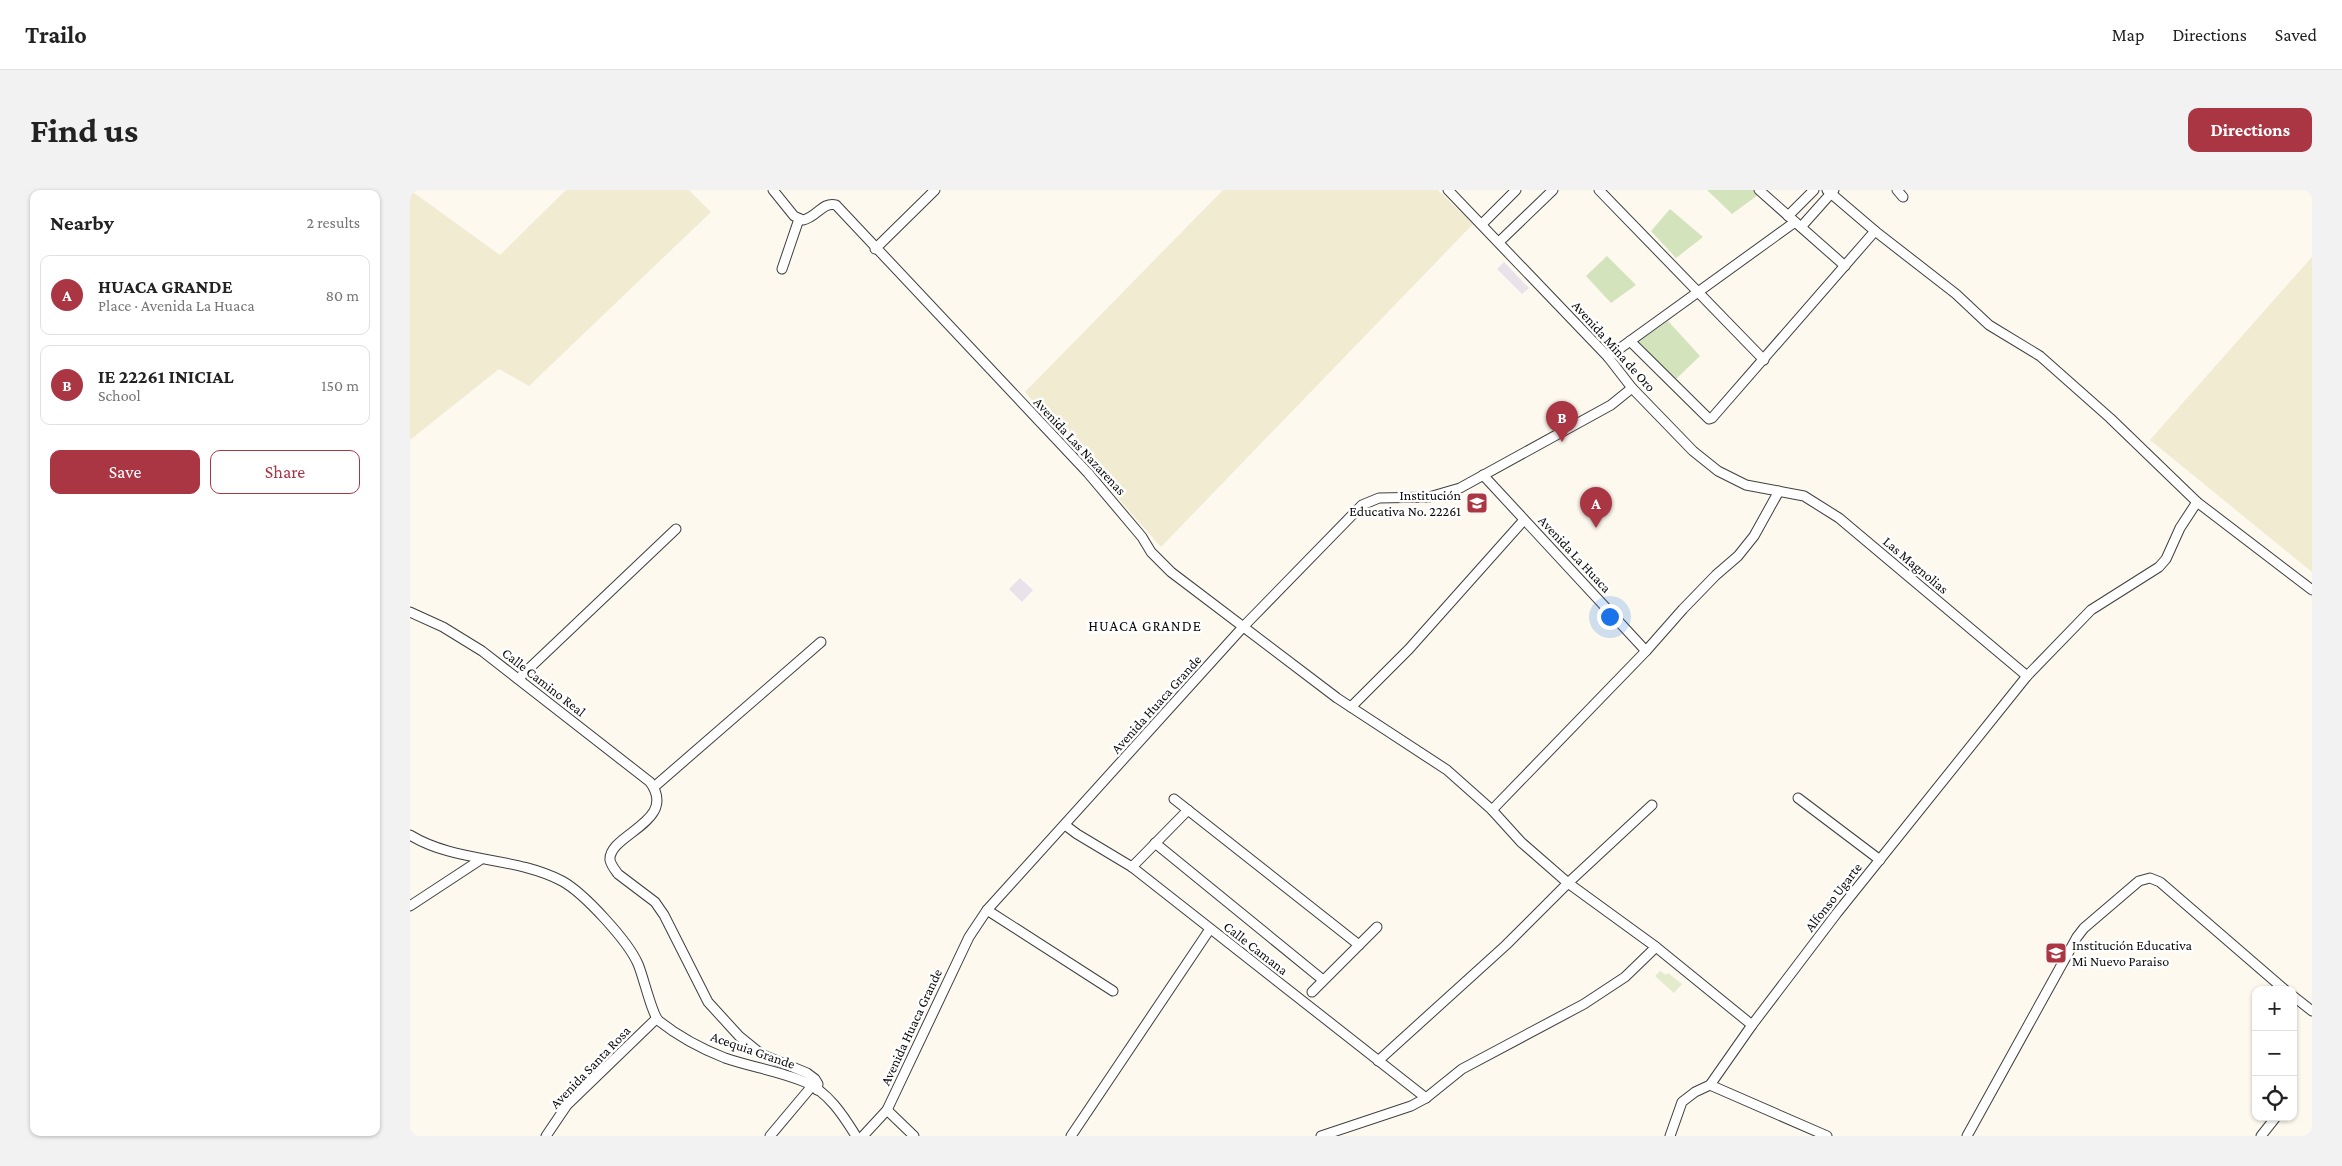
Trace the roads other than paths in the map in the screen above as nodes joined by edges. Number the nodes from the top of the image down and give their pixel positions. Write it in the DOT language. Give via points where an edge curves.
graph roads {
  1 [pos="773,190"];
  2 [pos="935,190"];
  3 [pos="1448,190"];
  4 [pos="1516,190"];
  5 [pos="1553,190"];
  6 [pos="1599,190"];
  7 [pos="1759,190"];
  8 [pos="1814,190"];
  9 [pos="1831,191"];
  10 [pos="801,220"];
  11 [pos="1795,222"];
  12 [pos="1482,224"];
  13 [pos="1875,231"];
  14 [pos="1500,242"];
  15 [pos="875,249"];
  16 [pos="1845,266"];
  17 [pos="782,269"];
  18 [pos="1699,291"];
  19 [pos="1630,341"];
  20 [pos="1608,357"];
  21 [pos="1764,360"];
  22 [pos="1632,388"];
  23 [pos="1483,475"];
  24 [pos="1779,491"];
  25 [pos="2198,502"];
  26 [pos="1524,520"];
  27 [pos="676,529"];
  28 [pos="2312,590"];
  29 [pos="410,612"];
  30 [pos="1243,627"];
  31 [pos="821,642"];
  32 [pos="1646,651"];
  33 [pos="2027,676"];
  34 [pos="518,679"];
  35 [pos="1351,707"];
  36 [pos="654,787"];
  37 [pos="1798,798"];
  38 [pos="1174,799"];
  39 [pos="1652,805"];
  40 [pos="1188,810"];
  41 [pos="1492,810"];
  42 [pos="1065,825"];
  43 [pos="410,835"];
  44 [pos="1155,843"];
  45 [pos="480,860"];
  46 [pos="1880,860"];
  47 [pos="1132,868"];
  48 [pos="1568,883"];
  49 [pos="410,906"];
  50 [pos="987,910"];
  51 [pos="1377,927"];
  52 [pos="1210,929"];
  53 [pos="1358,945"];
  54 [pos="1656,947"];
  55 [pos="1323,980"];
  56 [pos="2280,986"];
  57 [pos="1113,991"];
  58 [pos="1312,992"];
  59 [pos="2297,999"];
  60 [pos="2312,1011"];
  61 [pos="656,1019"];
  62 [pos="1752,1025"];
  63 [pos="1378,1061"];
  64 [pos="1710,1085"];
  65 [pos="814,1088"];
  66 [pos="1426,1098"];
  67 [pos="887,1110"];
  68 [pos="2273,1121"];
  69 [pos="546,1136"];
  70 [pos="770,1136"];
  71 [pos="856,1136"];
  72 [pos="863,1136"];
  73 [pos="914,1136"];
  74 [pos="1070,1136"];
  75 [pos="1321,1136"];
  76 [pos="1670,1136"];
  77 [pos="1827,1136"];
  78 [pos="1967,1136"];
  79 [pos="2261,1136"];
  1 -- 10 [label="street"];
  2 -- 15 [label="street"];
  3 -- 12 [label="street, Avenida Mina de Oro"];
  4 -- 12 [label="street"];
  5 -- 14 [label="street"];
  6 -- 18 [label="street"];
  7 -- 11 [label="street"];
  8 -- 11 [label="street"];
  9 -- 11 [label="street"];
  9 -- 13 [label="street"];
  10 -- 15 [label="street, Avenida Las Nazarenas" via="811,217 826,205 834,204"];
  10 -- 17 [label="street"];
  11 -- 16 [label="street"];
  11 -- 18 [label="street"];
  12 -- 14 [label="street, Avenida Mina de Oro"];
  13 -- 16 [label="street"];
  13 -- 25 [label="street" via="1956,294 1989,325 2040,356"];
  14 -- 20 [label="street, Avenida Mina de Oro"];
  15 -- 30 [label="street, Avenida Las Nazarenas" via="1088,473 1160,562"];
  16 -- 21 [label="street"];
  18 -- 19 [label="street"];
  18 -- 21 [label="street"];
  19 -- 20 [label="street"];
  19 -- 21 [label="street" via="1709,419"];
  20 -- 22 [label="street, Avenida Mina de Oro"];
  22 -- 23 [label="street, Avenida Huaca Grande" via="1611,405"];
  22 -- 24 [label="street, Avenida Mina de Oro" via="1693,451 1718,471 1746,485"];
  23 -- 26 [label="street, Avenida La Huaca"];
  23 -- 30 [label="street, Avenida Huaca Grande" via="1460,488 1429,497 1379,498 1362,504"];
  24 -- 32 [label="street" via="1754,536 1738,556 1683,608"];
  24 -- 33 [label="street, Las Magnolias" via="1804,496 1839,518"];
  25 -- 28 [label="street"];
  25 -- 33 [label="street, Alfonso Ugarte" via="2159,567 2091,610"];
  26 -- 32 [label="street, Avenida La Huaca"];
  26 -- 35 [label="street" via="1409,649"];
  27 -- 34 [label="street"];
  29 -- 34 [label="street, Calle Camino Real" via="443,626"];
  30 -- 35 [label="street, Avenida Las Nazarenas"];
  30 -- 42 [label="street, Avenida Huaca Grande"];
  31 -- 36 [label="street"];
  32 -- 41 [label="street"];
  33 -- 46 [label="street, Alfonso Ugarte"];
  34 -- 36 [label="street, Calle Camino Real"];
  35 -- 41 [label="street, Avenida Las Nazarenas" via="1447,770"];
  36 -- 65 [label="street" via="657,802 654,811 612,854 613,868 654,902 664,915 708,1002 738,1036 761,1054 807,1073 818,1084"];
  37 -- 46 [label="street"];
  38 -- 40 [label="street"];
  39 -- 48 [label="street"];
  40 -- 44 [label="street"];
  40 -- 53 [label="street"];
  41 -- 48 [label="street, Avenida Las Nazarenas" via="1521,842"];
  42 -- 47 [label="street, Calle Camana"];
  42 -- 50 [label="street, Avenida Huaca Grande"];
  43 -- 45 [label="street" via="427,844"];
  44 -- 47 [label="street"];
  44 -- 55 [label="street"];
  45 -- 49 [label="street"];
  45 -- 61 [label="street" via="527,867 563,882 588,902 615,930 638,963"];
  46 -- 62 [label="street, Alfonso Ugarte"];
  47 -- 52 [label="street, Calle Camana"];
  48 -- 54 [label="street, Avenida Las Nazarenas"];
  48 -- 63 [label="street" via="1506,945"];
  50 -- 57 [label="street"];
  50 -- 67 [label="street, Avenida Huaca Grande" via="969,937"];
  51 -- 53 [label="street"];
  52 -- 63 [label="street, Calle Camana"];
  52 -- 74 [label="street"];
  53 -- 55 [label="street"];
  54 -- 62 [label="street, Avenida Las Nazarenas"];
  54 -- 66 [label="street" via="1624,977 1584,1004 1462,1069"];
  55 -- 58 [label="street"];
  56 -- 78 [label="street" via="2160,882 2150,878 2138,881 2077,937"];
  59 -- 60 [label="street"];
  61 -- 65 [label="street, Acequia Grande" via="724,1057 805,1082"];
  61 -- 69 [label="street, Avenida Santa Rosa" via="567,1105"];
  62 -- 64 [label="street, Alfonso Ugarte"];
  63 -- 66 [label="street, Calle Camana"];
  64 -- 76 [label="street, Alfonso Ugarte" via="1682,1102"];
  64 -- 77 [label="street"];
  65 -- 70 [label="street"];
  65 -- 71 [label="street, Acequia Grande" via="838,1109"];
  66 -- 75 [label="street"];
  67 -- 72 [label="street, Avenida Huaca Grande"];
  67 -- 73 [label="street"];
  68 -- 79 [label="street"];
}
